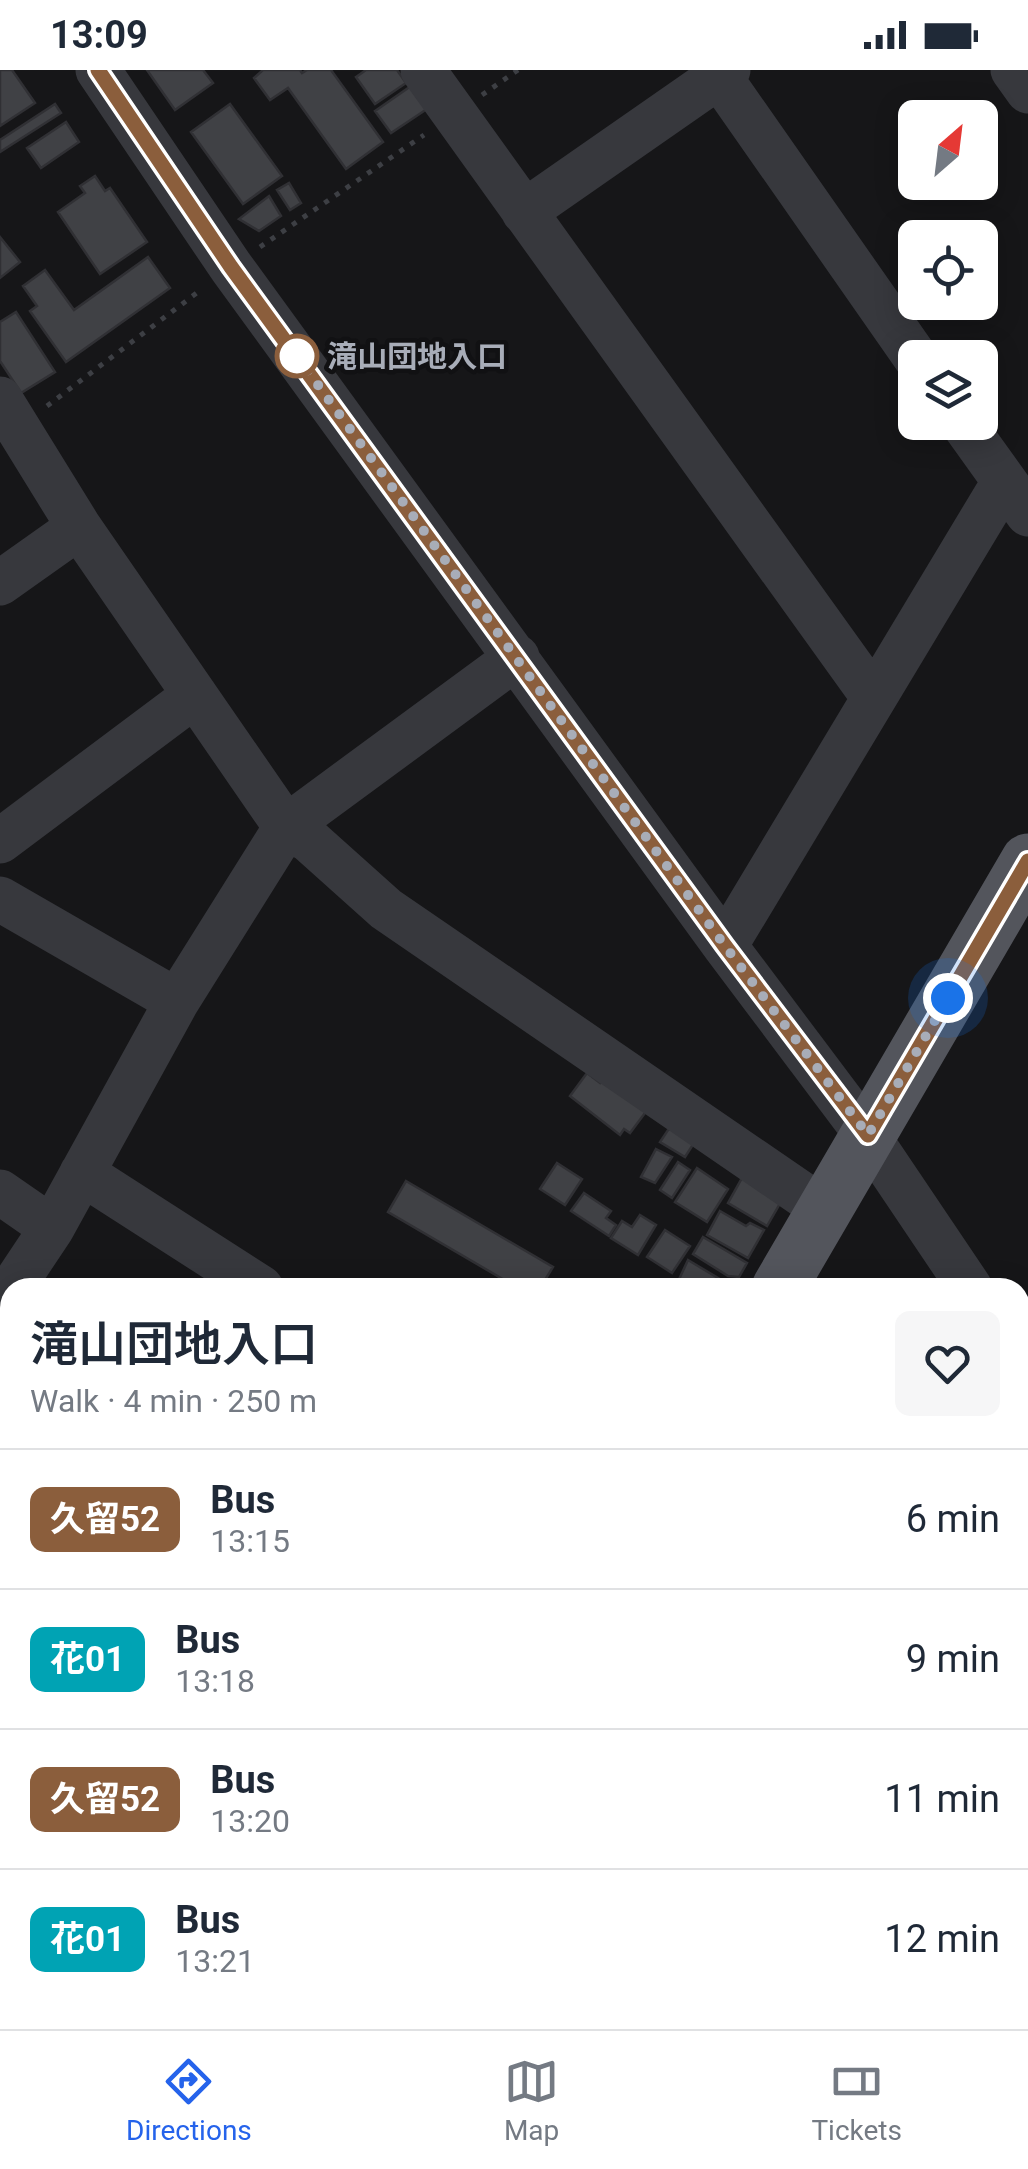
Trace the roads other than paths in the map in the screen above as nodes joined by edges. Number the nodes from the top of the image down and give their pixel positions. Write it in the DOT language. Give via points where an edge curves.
graph roads {
  1 [pos="98,70"];
  2 [pos="424,70"];
  3 [pos="1014,70"];
  4 [pos="724,73"];
  5 [pos="1028,90"];
  6 [pos="524,212"];
  7 [pos="904,340"];
  8 [pos="10,413"];
  9 [pos="975,440"];
  10 [pos="1016,498"];
  11 [pos="79,528"];
  12 [pos="0,584"];
  13 [pos="517,657"];
  14 [pos="195,695"];
  15 [pos="874,698"];
  16 [pos="286,828"];
  17 [pos="0,840"];
  18 [pos="1028,860"];
  19 [pos="0,898"];
  20 [pos="725,946"];
  21 [pos="176,1001"];
  22 [pos="868,1135"];
  23 [pos="82,1173"];
  24 [pos="0,1192"];
  25 [pos="826,1210"];
  26 [pos="52,1228"];
  27 [pos="18,1278"];
  28 [pos="245,1278"];
  29 [pos="785,1278"];
  30 [pos="963,1278"];
  1 -- 13 [label="street" via="231,267"];
  2 -- 6 [label="street"];
  3 -- 5 [label="street"];
  4 -- 6 [label="street"];
  4 -- 7 [label="street"];
  6 -- 15 [label="street"];
  8 -- 11 [label="street"];
  9 -- 10 [label="street"];
  10 -- 15 [label="street"];
  11 -- 12 [label="street"];
  11 -- 14 [label="street"];
  13 -- 16 [label="street"];
  13 -- 20 [label="street"];
  14 -- 16 [label="street"];
  14 -- 17 [label="street"];
  15 -- 20 [label="street"];
  16 -- 21 [label="street"];
  16 -- 25 [label="street" via="309,840 386,909"];
  18 -- 22 [label="main road"];
  19 -- 21 [label="street"];
  20 -- 22 [label="street"];
  21 -- 23 [label="street"];
  22 -- 25 [label="main road"];
  22 -- 30 [label="street"];
  23 -- 26 [label="street"];
  23 -- 28 [label="street"];
  24 -- 26 [label="street"];
  25 -- 29 [label="main road"];
  26 -- 27 [label="street"];
}
